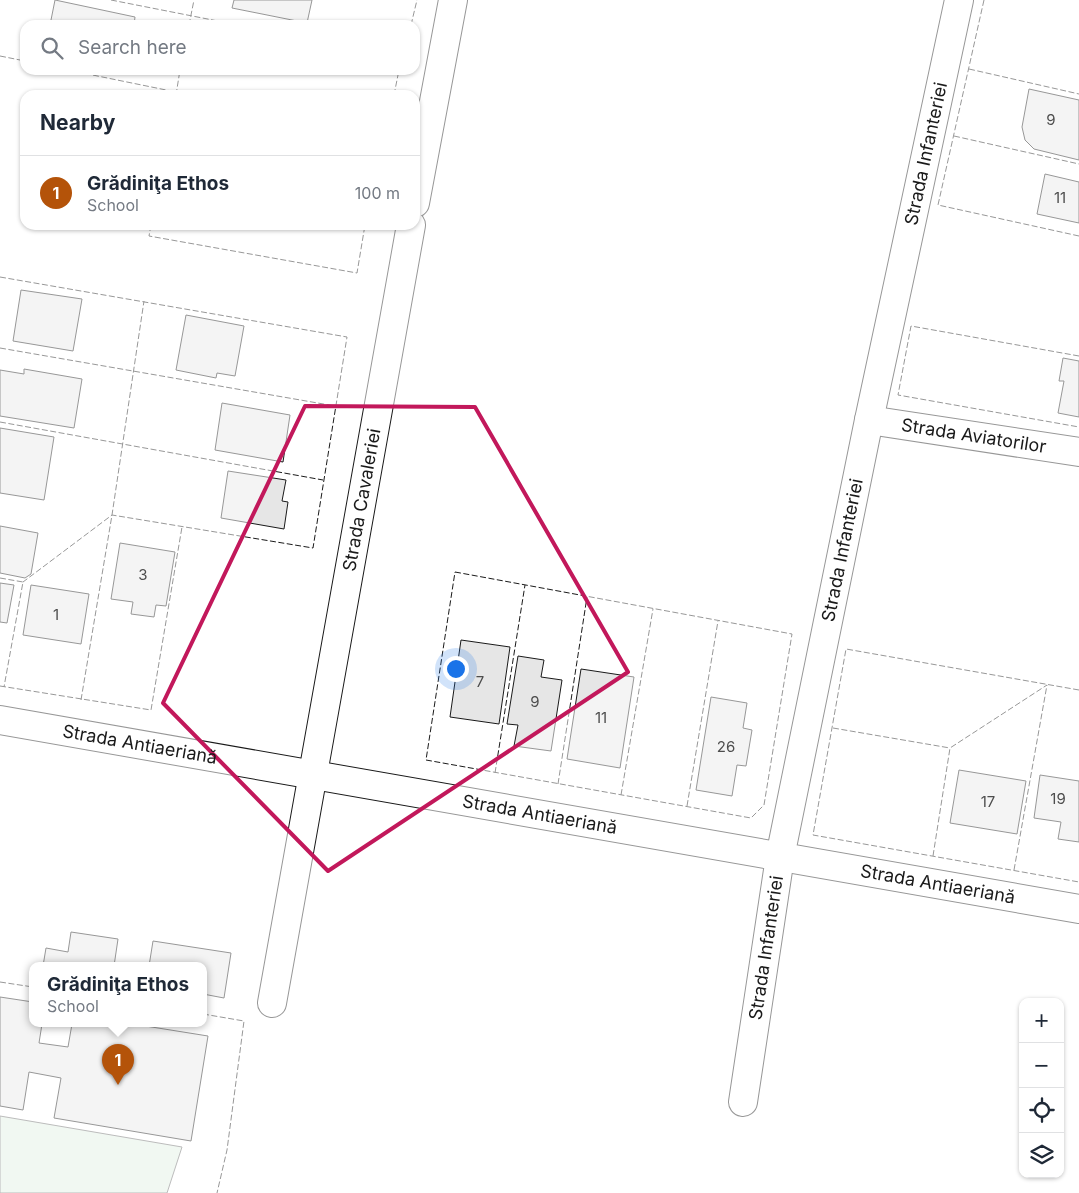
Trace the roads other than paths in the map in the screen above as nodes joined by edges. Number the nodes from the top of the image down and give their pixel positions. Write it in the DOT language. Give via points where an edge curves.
graph roads {
  1 [pos="453,0"];
  2 [pos="959,0"];
  3 [pos="420,177"];
  4 [pos="410,230"];
  5 [pos="869,420"];
  6 [pos="1079,452"];
  7 [pos="0,720"];
  8 [pos="313,775"];
  9 [pos="780,857"];
  10 [pos="1079,909"];
  11 [pos="272,1003"];
  12 [pos="743,1102"];
  1 -- 3 [label="street"];
  2 -- 5 [label="street, Strada Infanteriei"];
  4 -- 8 [label="street, Strada Cavaleriei"];
  5 -- 6 [label="street, Strada Aviatorilor"];
  5 -- 9 [label="street, Strada Infanteriei"];
  7 -- 8 [label="street, Strada Antiaeriană"];
  8 -- 9 [label="street, Strada Antiaeriană"];
  8 -- 11 [label="street, Strada Cavaleriei"];
  9 -- 10 [label="street, Strada Antiaeriană"];
  9 -- 12 [label="street, Strada Infanteriei"];
}
